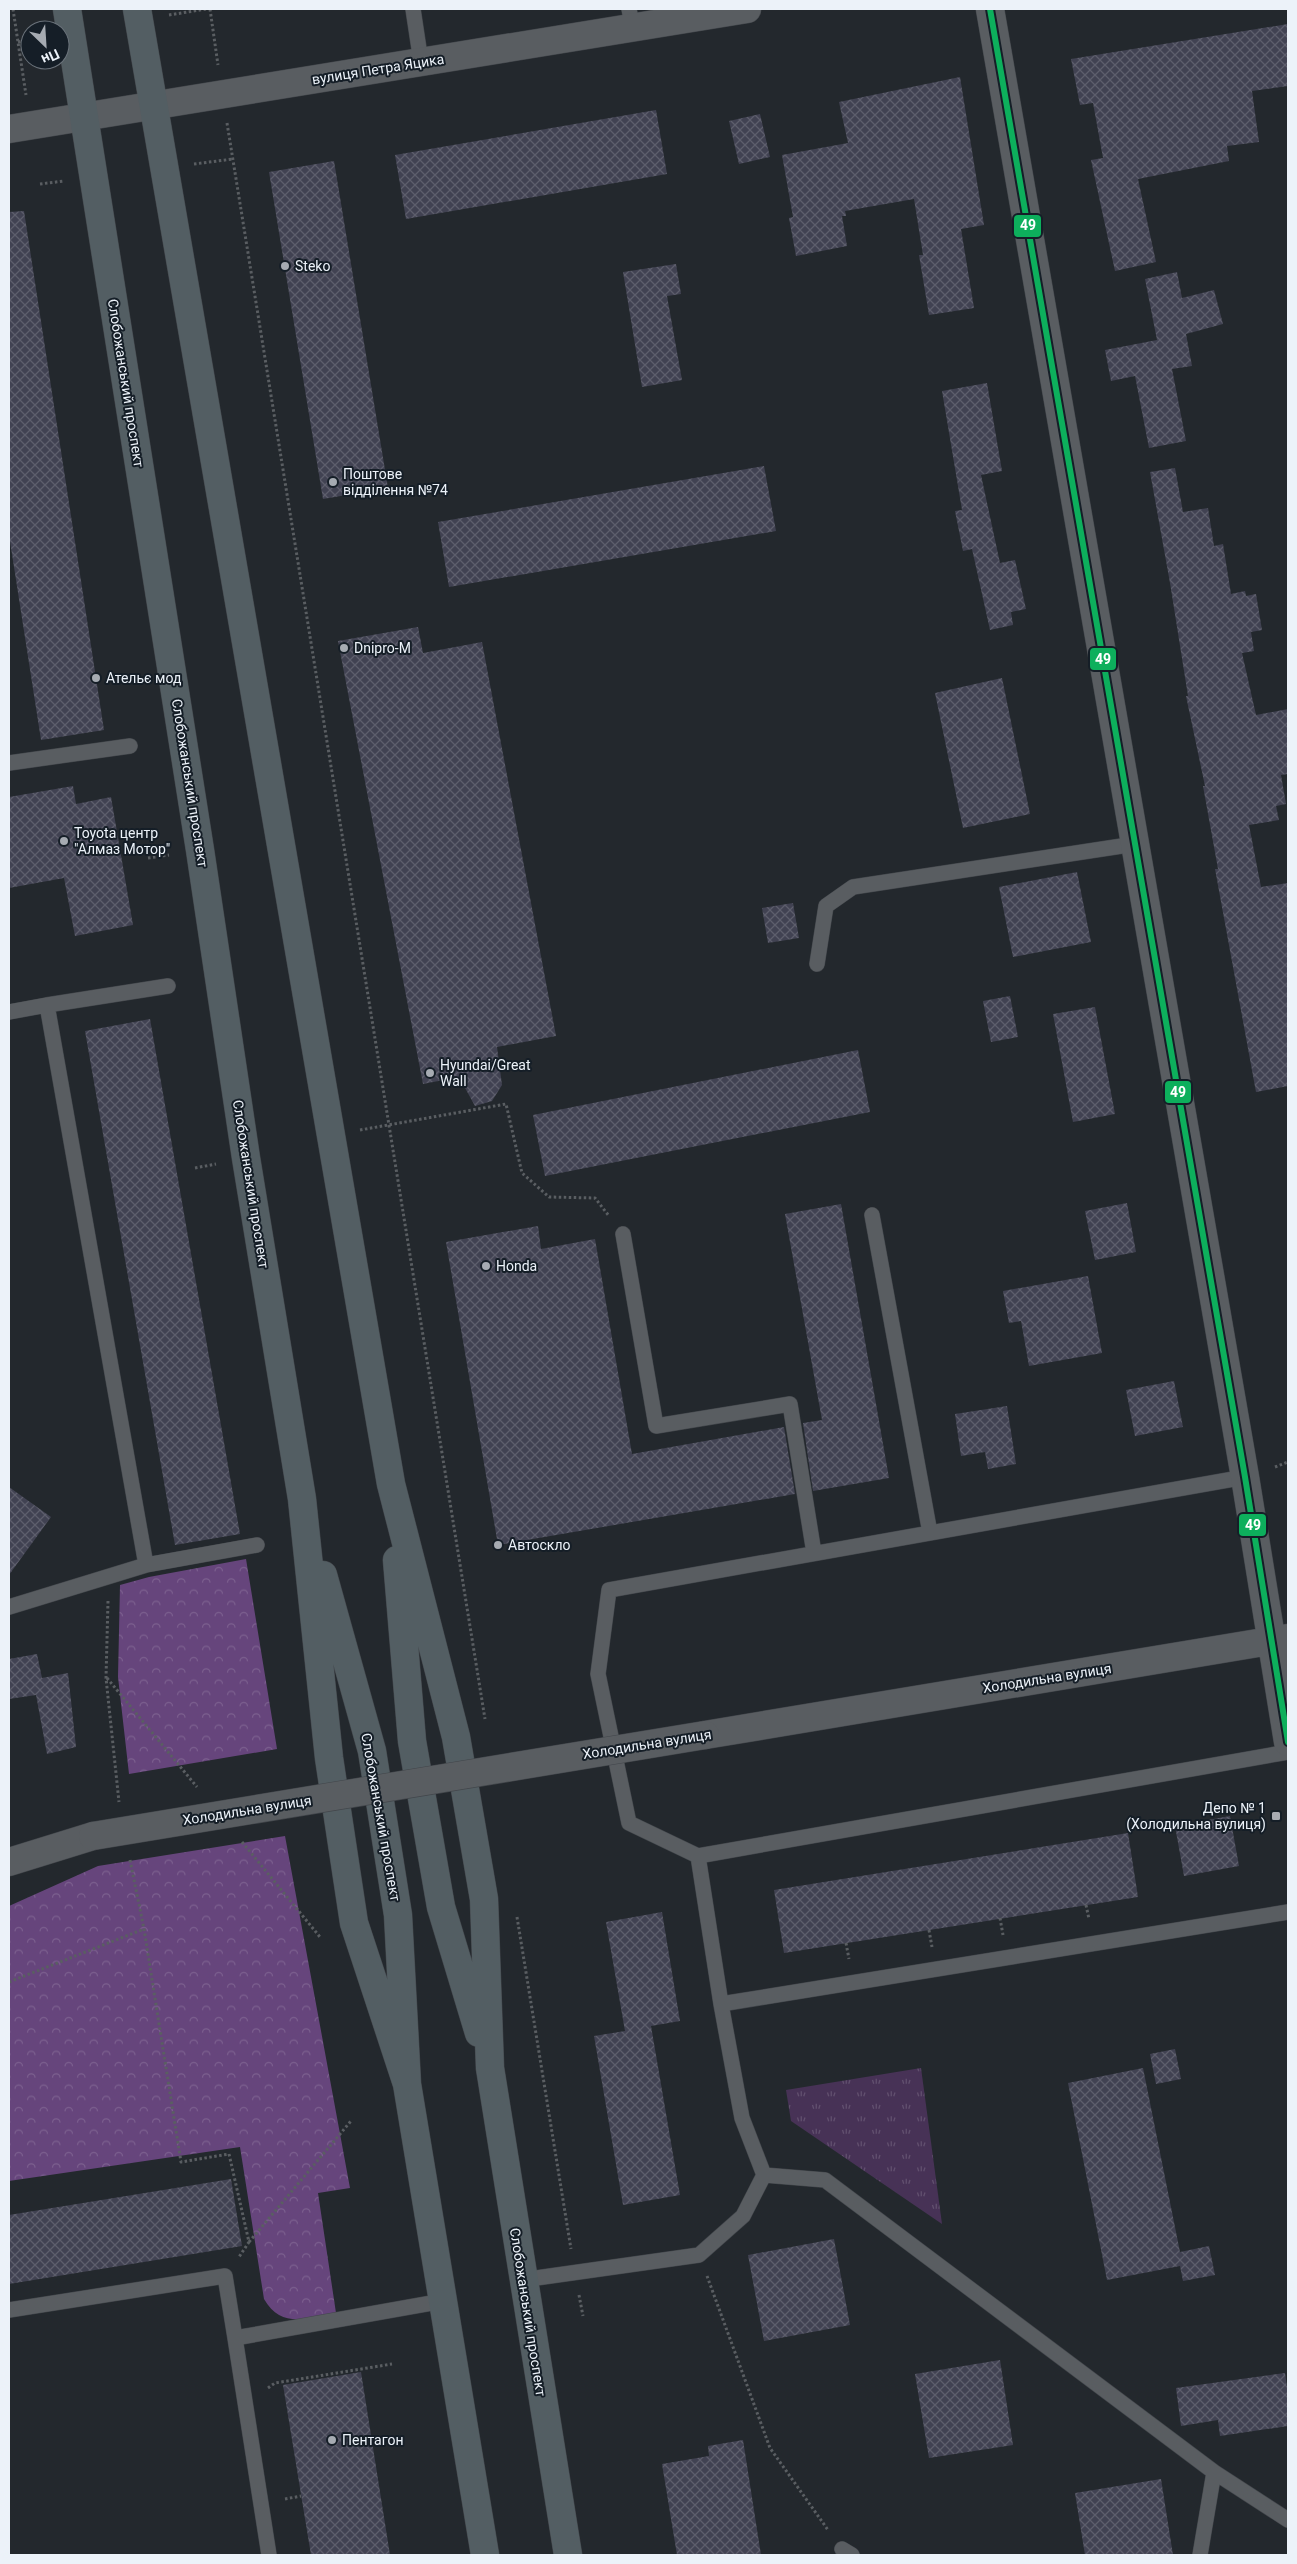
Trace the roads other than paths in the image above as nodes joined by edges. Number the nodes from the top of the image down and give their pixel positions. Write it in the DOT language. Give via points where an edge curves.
graph roads {
  1 [pos="67,9"];
  2 [pos="137,9"];
  3 [pos="412,9"];
  4 [pos="747,9"];
  5 [pos="990,9"];
  6 [pos="631,19"];
  7 [pos="421,62"];
  8 [pos="153,106"];
  9 [pos="85,117"];
  10 [pos="20,127"];
  11 [pos="130,746"];
  12 [pos="9,763"];
  13 [pos="1135,844"];
  14 [pos="816,964"];
  15 [pos="168,986"];
  16 [pos="47,1005"];
  17 [pos="9,1012"];
  18 [pos="872,1215"];
  19 [pos="623,1234"];
  20 [pos="1245,1477"];
  21 [pos="391,1484"];
  22 [pos="302,1499"];
  23 [pos="930,1532"];
  24 [pos="257,1545"];
  25 [pos="814,1553"];
  26 [pos="146,1565"];
  27 [pos="9,1607"];
  28 [pos="1280,1640"];
  29 [pos="1288,1742"];
  30 [pos="1288,1752"];
  31 [pos="698,1856"];
  32 [pos="9,1862"];
  33 [pos="1288,1912"];
  34 [pos="721,2004"];
  35 [pos="490,2068"];
  36 [pos="407,2084"];
  37 [pos="764,2175"];
  38 [pos="522,2280"];
  39 [pos="442,2301"];
  40 [pos="9,2310"];
  41 [pos="235,2338"];
  42 [pos="1214,2472"];
  43 [pos="1288,2520"];
  44 [pos="269,2555"];
  45 [pos="485,2555"];
  46 [pos="568,2555"];
  47 [pos="1200,2555"];
  1 -- 9 [label="main road, Слобожанський проспект"];
  2 -- 8 [label="main road, Слобожанський проспект"];
  3 -- 7 [label="lane"];
  4 -- 6 [label="street, вулиця Петра Яцика"];
  5 -- 13 [label="street"];
  6 -- 7 [label="street, вулиця Петра Яцика"];
  7 -- 8 [label="street, вулиця Петра Яцика"];
  8 -- 9 [label="street, вулиця Петра Яцика"];
  8 -- 21 [label="main road, Слобожанський проспект"];
  9 -- 10 [label="street, вулиця Петра Яцика"];
  9 -- 22 [label="main road, Слобожанський проспект"];
  11 -- 12 [label="lane"];
  13 -- 14 [label="lane" via="853,887 826,906"];
  13 -- 20 [label="street"];
  15 -- 16 [label="lane"];
  16 -- 17 [label="lane"];
  16 -- 26 [label="lane"];
  18 -- 23 [label="lane"];
  19 -- 25 [label="lane" via="656,1426 790,1404"];
  20 -- 23 [label="lane"];
  20 -- 28 [label="street"];
  21 -- 35 [label="main road, Слобожанський проспект" via="414,1750 441,1907"];
  21 -- 35 [label="main road, Слобожанський проспект" via="456,1737 484,1899"];
  22 -- 36 [label="main road, Слобожанський проспект" via="329,1758 354,1923"];
  22 -- 36 [label="main road, Слобожанський проспект" via="372,1751 398,1915"];
  23 -- 25 [label="lane"];
  24 -- 26 [label="lane"];
  25 -- 31 [label="lane" via="608,1590 598,1674 629,1822"];
  26 -- 27 [label="lane"];
  28 -- 29 [label="street"];
  28 -- 32 [label="street, Холодильна вулиця, bridge" via="93,1836"];
  30 -- 31 [label="lane"];
  31 -- 34 [label="lane"];
  33 -- 34 [label="lane"];
  34 -- 37 [label="lane" via="742,2118"];
  35 -- 38 [label="main road, Слобожанський проспект"];
  36 -- 39 [label="main road, Слобожанський проспект"];
  37 -- 38 [label="lane" via="743,2216 699,2254"];
  37 -- 42 [label="lane" via="825,2180"];
  38 -- 46 [label="main road, Слобожанський проспект"];
  39 -- 41 [label="lane"];
  39 -- 45 [label="main road, Слобожанський проспект"];
  40 -- 41 [label="lane" via="225,2276"];
  41 -- 44 [label="lane"];
  42 -- 43 [label="lane"];
  42 -- 47 [label="lane"];
}
